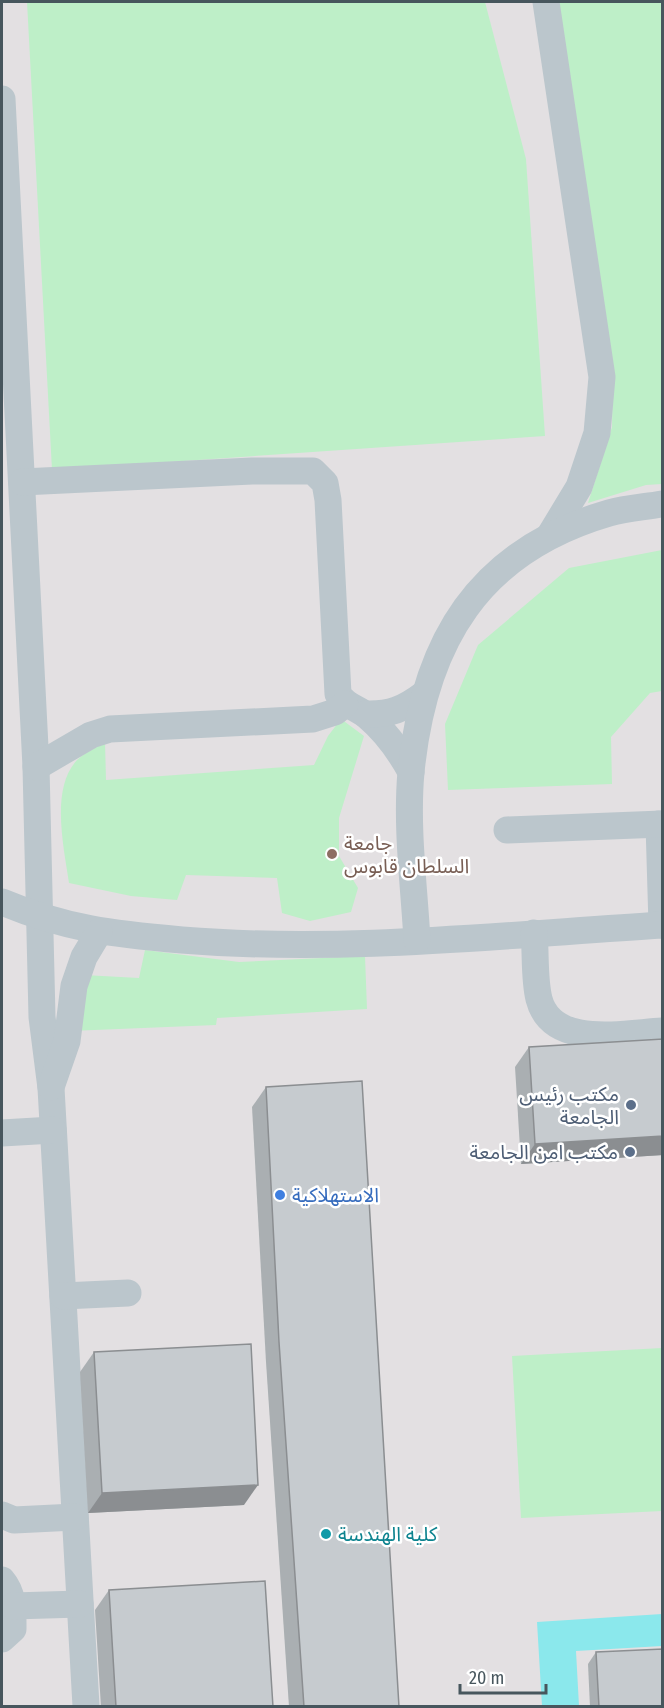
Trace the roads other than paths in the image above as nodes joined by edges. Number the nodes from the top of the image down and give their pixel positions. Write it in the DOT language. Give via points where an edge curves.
graph roads {
  1 [pos="546,2"];
  2 [pos="2,99"];
  3 [pos="22,482"];
  4 [pos="663,504"];
  5 [pos="550,536"];
  6 [pos="424,694"];
  7 [pos="355,709"];
  8 [pos="36,767"];
  9 [pos="411,771"];
  10 [pos="661,824"];
  11 [pos="507,830"];
  12 [pos="2,902"];
  13 [pos="38,918"];
  14 [pos="663,925"];
  15 [pos="99,933"];
  16 [pos="534,933"];
  17 [pos="417,940"];
  18 [pos="663,1031"];
  19 [pos="51,1088"];
  20 [pos="53,1130"];
  21 [pos="2,1133"];
  22 [pos="128,1293"];
  23 [pos="63,1296"];
  24 [pos="2,1515"];
  25 [pos="75,1517"];
  26 [pos="2,1580"];
  27 [pos="80,1604"];
  28 [pos="13,1606"];
  29 [pos="2,1639"];
  30 [pos="86,1707"];
  1 -- 5 [label="lane" via="602,377 597,433 579,487"];
  2 -- 3 [label="lane"];
  3 -- 7 [label="lane" via="313,471 326,483 328,500 338,694"];
  3 -- 8 [label="lane"];
  4 -- 5 [label="lane" via="609,513"];
  5 -- 6 [label="lane" via="506,564 470,601 442,645"];
  6 -- 7 [label="lane" via="406,708 386,715"];
  6 -- 9 [label="lane"];
  7 -- 8 [label="lane" via="313,719 101,731"];
  7 -- 9 [label="lane" via="394,743"];
  8 -- 13 [label="lane"];
  9 -- 17 [label="lane"];
  10 -- 11 [label="lane"];
  10 -- 14 [label="lane"];
  12 -- 13 [label="lane"];
  13 -- 15 [label="lane"];
  13 -- 19 [label="lane" via="44,1040"];
  14 -- 16 [label="lane"];
  15 -- 17 [label="lane" via="232,944"];
  15 -- 19 [label="lane" via="84,957 74,986 67,1041"];
  16 -- 17 [label="lane"];
  16 -- 18 [label="lane" via="539,999 551,1021 576,1034"];
  19 -- 20 [label="lane"];
  20 -- 21 [label="lane"];
  20 -- 23 [label="lane"];
  22 -- 23 [label="lane"];
  23 -- 25 [label="lane"];
  24 -- 25 [label="lane" via="14,1520"];
  25 -- 27 [label="lane"];
  26 -- 28 [label="lane" via="10,1589"];
  27 -- 28 [label="lane"];
  27 -- 30 [label="lane"];
  28 -- 29 [label="lane" via="13,1629"];
}
